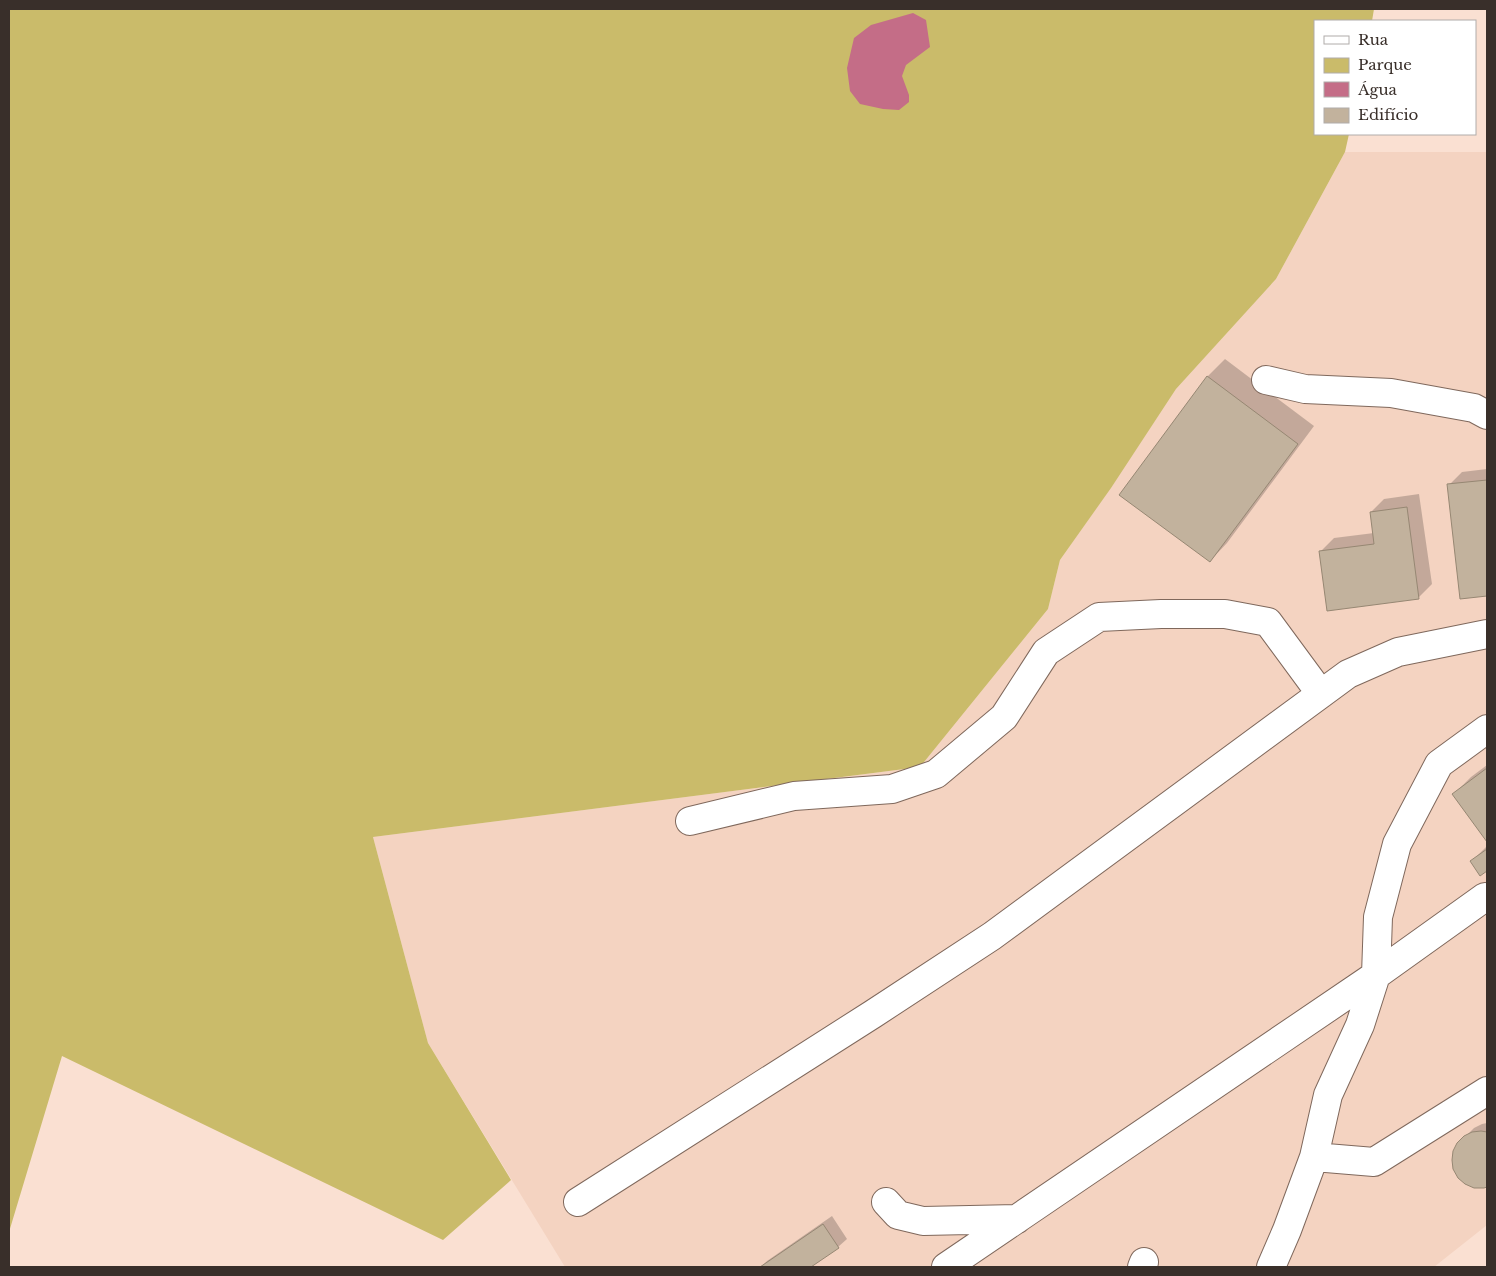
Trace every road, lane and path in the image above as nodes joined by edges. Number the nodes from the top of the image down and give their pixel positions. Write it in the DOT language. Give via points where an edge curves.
graph roads {
  1 [pos="1266,380"];
  2 [pos="1487,415"];
  3 [pos="1487,634"];
  4 [pos="1321,694"];
  5 [pos="1487,729"];
  6 [pos="690,821"];
  7 [pos="1485,897"];
  8 [pos="1376,975"];
  9 [pos="1487,1091"];
  10 [pos="1314,1157"];
  11 [pos="578,1202"];
  12 [pos="886,1202"];
  13 [pos="1017,1219"];
  14 [pos="946,1267"];
  15 [pos="1271,1267"];
  1 -- 2 [label="lane" via="1305,389 1391,393 1474,408"];
  3 -- 4 [label="lane" via="1398,652 1348,674"];
  4 -- 6 [label="lane" via="1268,622 1225,614 1099,617 1046,652 1004,717 936,774 892,789 794,796"];
  4 -- 11 [label="lane" via="992,936"];
  5 -- 8 [label="lane" via="1439,764 1397,844 1378,917"];
  7 -- 8 [label="lane"];
  8 -- 10 [label="lane" via="1360,1025 1328,1094"];
  8 -- 13 [label="lane"];
  9 -- 10 [label="lane" via="1374,1162"];
  10 -- 15 [label="lane"];
  12 -- 13 [label="lane" via="898,1215 923,1221"];
  13 -- 14 [label="lane"];
}
